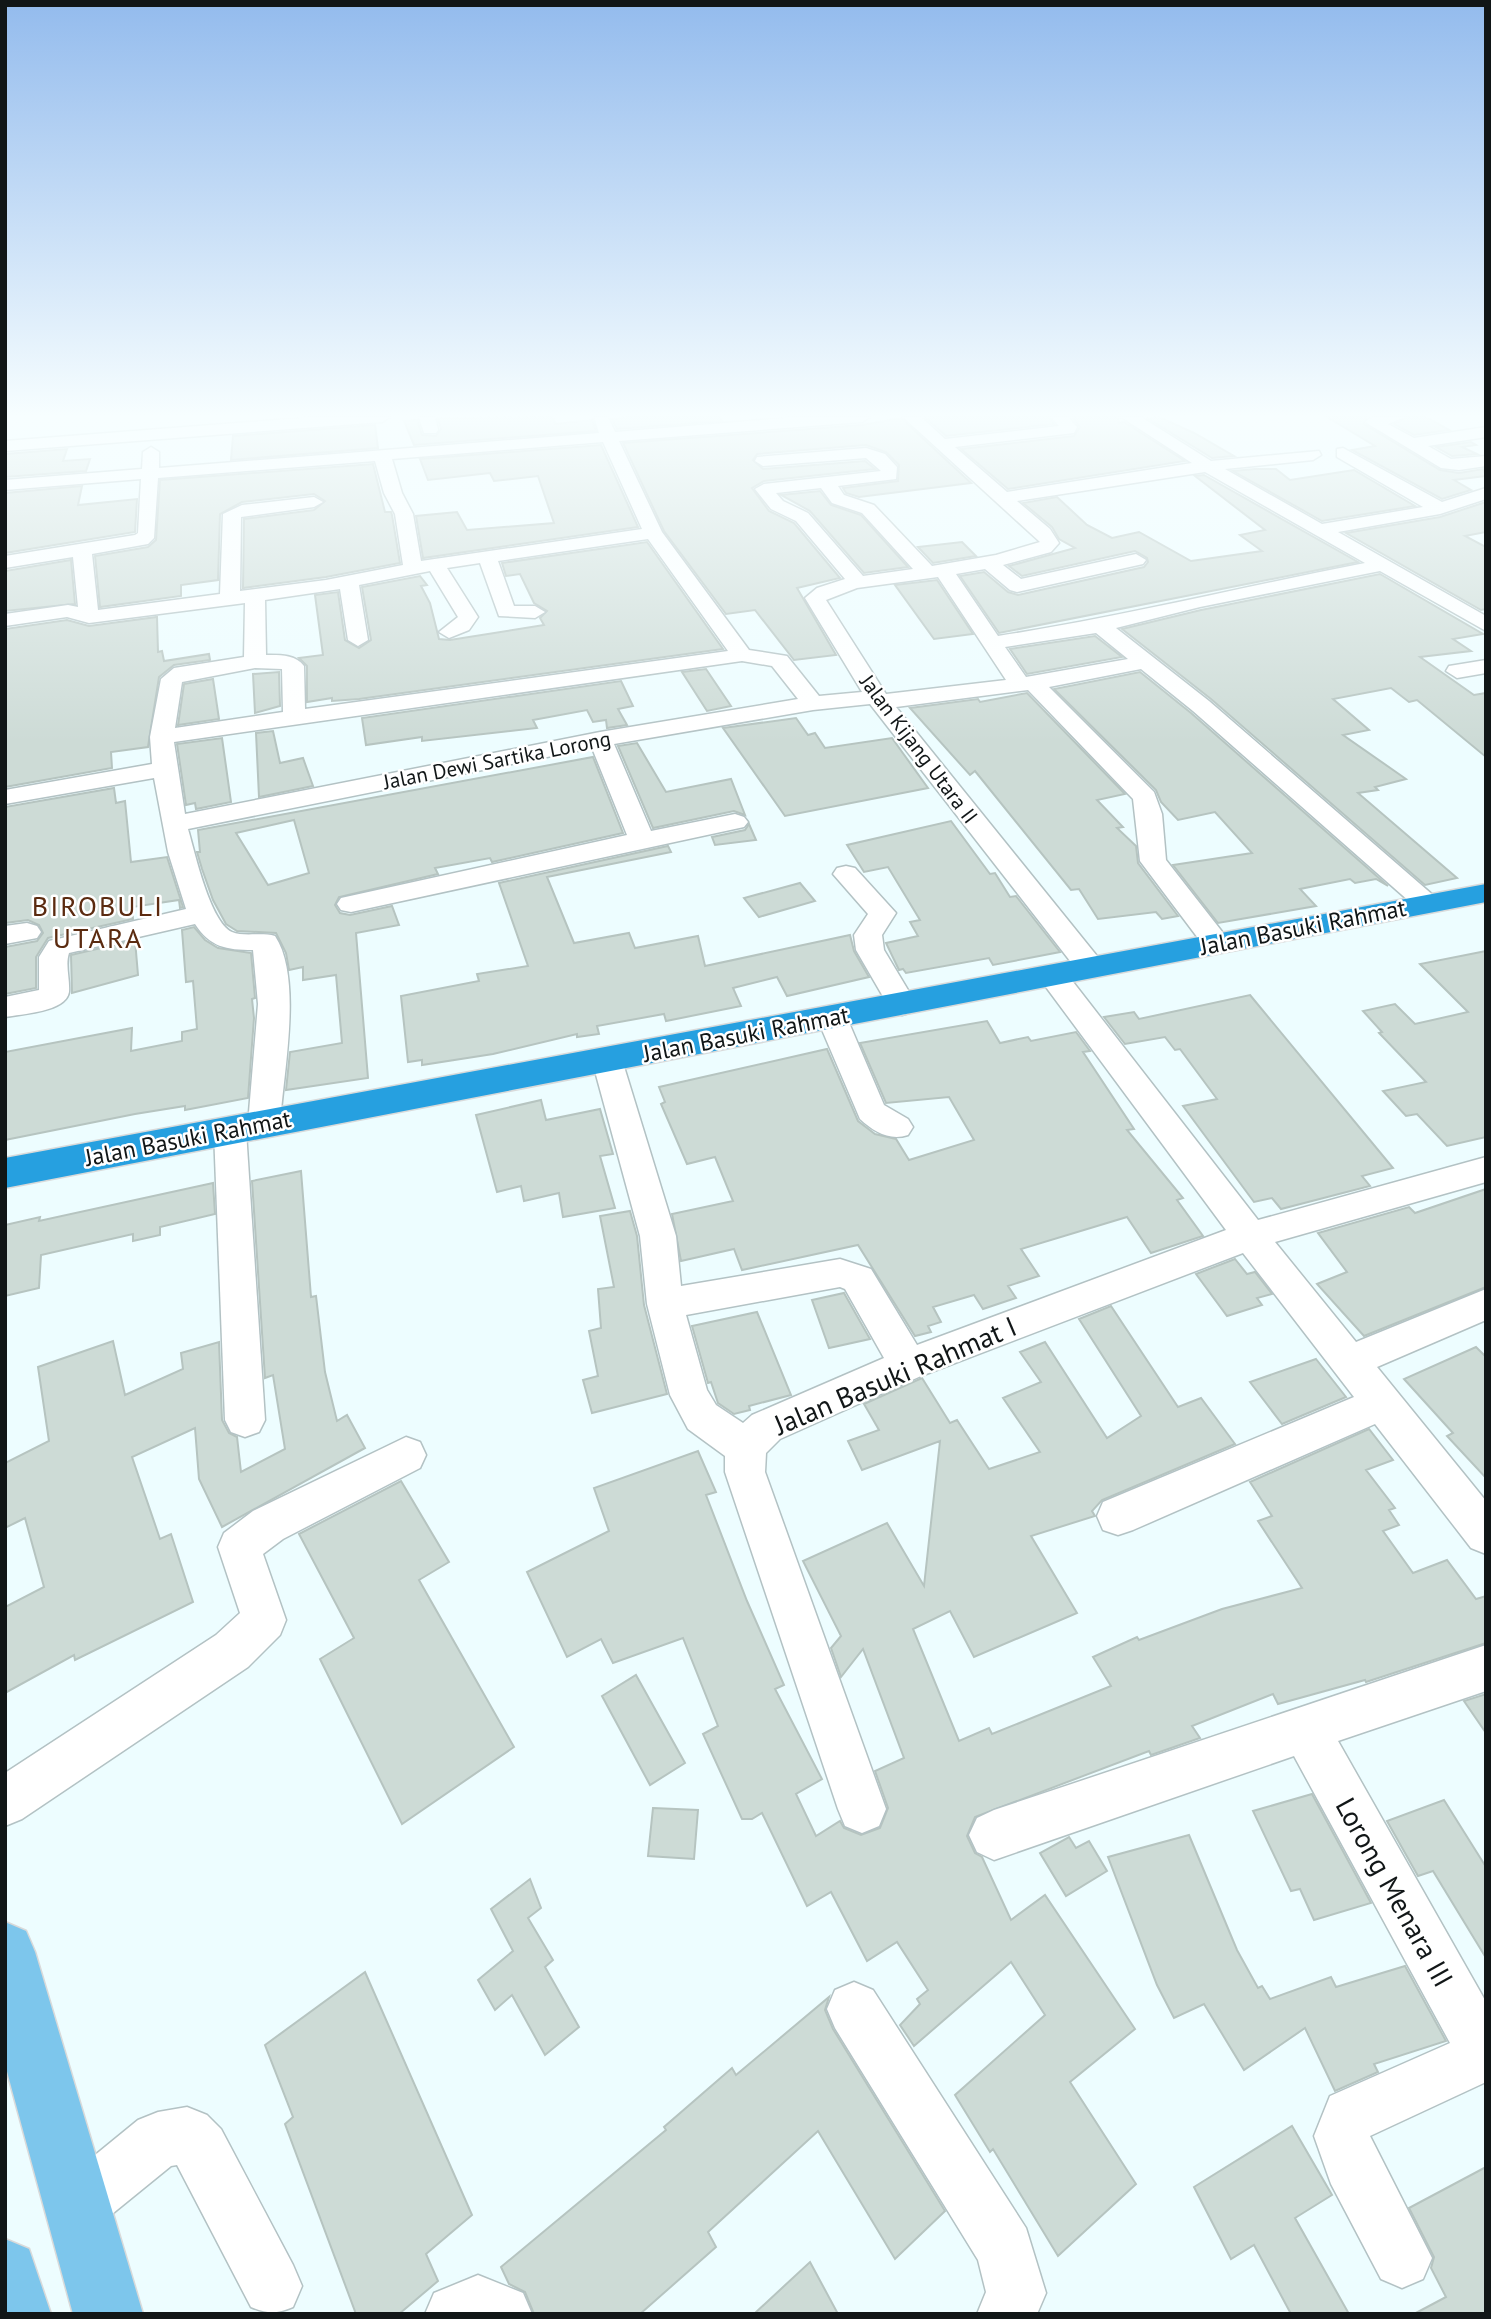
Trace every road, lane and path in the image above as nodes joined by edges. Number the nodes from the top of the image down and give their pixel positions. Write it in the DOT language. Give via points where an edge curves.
graph roads {
  1 [pos="147,525"];
  2 [pos="232,525"];
  3 [pos="406,525"];
  4 [pos="649,525"];
  5 [pos="809,525"];
  6 [pos="886,525"];
  7 [pos="1034,525"];
  8 [pos="1310,525"];
  9 [pos="1346,525"];
  10 [pos="1318,530"];
  11 [pos="653,533"];
  12 [pos="82,550"];
  13 [pos="488,556"];
  14 [pos="1136,560"];
  15 [pos="5,562"];
  16 [pos="989,563"];
  17 [pos="435,564"];
  18 [pos="1382,565"];
  19 [pos="414,569"];
  20 [pos="936,572"];
  21 [pos="349,582"];
  22 [pos="859,583"];
  23 [pos="256,596"];
  24 [pos="230,600"];
  25 [pos="506,612"];
  26 [pos="535,612"];
  27 [pos="89,617"];
  28 [pos="468,617"];
  29 [pos="5,620"];
  30 [pos="1486,625"];
  31 [pos="1100,626"];
  32 [pos="449,632"];
  33 [pos="358,640"];
  34 [pos="991,643"];
  35 [pos="742,655"];
  36 [pos="255,662"];
  37 [pos="1147,662"];
  38 [pos="1486,666"];
  39 [pos="1457,671"];
  40 [pos="1026,684"];
  41 [pos="878,700"];
  42 [pos="813,703"];
  43 [pos="295,716"];
  44 [pos="162,737"];
  45 [pos="600,739"];
  46 [pos="164,769"];
  47 [pos="5,797"];
  48 [pos="735,822"];
  49 [pos="174,824"];
  50 [pos="642,840"];
  51 [pos="846,874"];
  52 [pos="1486,893"];
  53 [pos="1427,903"];
  54 [pos="351,904"];
  55 [pos="204,913"];
  56 [pos="1217,944"];
  57 [pos="1091,968"];
  58 [pos="1053,976"];
  59 [pos="902,1005"];
  60 [pos="5,1007"];
  61 [pos="832,1018"];
  62 [pos="607,1060"];
  63 [pos="264,1124"];
  64 [pos="897,1127"];
  65 [pos="230,1131"];
  66 [pos="1486,1169"];
  67 [pos="5,1173"];
  68 [pos="1250,1236"];
  69 [pos="666,1304"];
  70 [pos="1486,1304"];
  71 [pos="1350,1361"];
  72 [pos="908,1365"];
  73 [pos="1381,1403"];
  74 [pos="245,1420"];
  75 [pos="746,1447"];
  76 [pos="407,1455"];
  77 [pos="1118,1516"];
  78 [pos="1486,1534"];
  79 [pos="1486,1668"];
  80 [pos="1305,1729"];
  81 [pos="5,1802"];
  82 [pos="862,1809"];
  83 [pos="994,1835"];
  84 [pos="5,1952"];
  85 [pos="854,2009"];
  86 [pos="1486,2054"];
  87 [pos="76,2207"];
  88 [pos="1402,2258"];
  89 [pos="5,2273"];
  90 [pos="272,2286"];
  91 [pos="16,2314"];
  92 [pos="108,2314"];
  93 [pos="456,2314"];
  94 [pos="502,2314"];
  95 [pos="1007,2314"];
  1 -- 12 [label="street" via="141,540"];
  2 -- 24 [label="street"];
  3 -- 19 [label="street"];
  4 -- 11 [label="street"];
  5 -- 22 [label="street"];
  6 -- 20 [label="street"];
  7 -- 16 [label="street, Jalan Kijang Utara II" via="1049,543 1044,548"];
  8 -- 10 [label="street"];
  9 -- 10 [label="street"];
  10 -- 18 [label="street"];
  11 -- 13 [label="street"];
  11 -- 35 [label="street"];
  12 -- 15 [label="street"];
  12 -- 27 [label="street"];
  13 -- 17 [label="street"];
  13 -- 25 [label="street"];
  14 -- 16 [label="street" via="1017,586"];
  16 -- 20 [label="street, Jalan Kijang Utara II"];
  17 -- 19 [label="street"];
  17 -- 28 [label="street"];
  18 -- 30 [label="street"];
  18 -- 31 [label="street" via="1199,601"];
  19 -- 21 [label="street"];
  20 -- 22 [label="street, Jalan Kijang Utara II"];
  20 -- 34 [label="street"];
  21 -- 23 [label="street"];
  21 -- 33 [label="street"];
  22 -- 41 [label="street, Jalan Kijang Utara II" via="815,598"];
  23 -- 24 [label="street"];
  23 -- 36 [label="street"];
  24 -- 27 [label="street"];
  25 -- 26 [label="street"];
  25 -- 28 [label="street"];
  27 -- 29 [label="street" via="68,611"];
  28 -- 32 [label="street"];
  31 -- 34 [label="street"];
  31 -- 37 [label="street"];
  34 -- 40 [label="street"];
  35 -- 42 [label="street" via="779,661"];
  35 -- 43 [label="street" via="549,686"];
  36 -- 43 [label="street" via="281,661 293,666"];
  36 -- 44 [label="street" via="174,676"];
  37 -- 40 [label="street, Jalan Dewi Sartika Lorong"];
  37 -- 53 [label="street"];
  38 -- 39 [label="street"];
  40 -- 41 [label="street, Jalan Dewi Sartika Lorong"];
  40 -- 56 [label="street" via="1145,797 1151,812 1153,861"];
  41 -- 42 [label="street, Jalan Dewi Sartika Lorong"];
  41 -- 57 [label="street, Jalan Kijang Utara II"];
  42 -- 45 [label="street, Jalan Dewi Sartika Lorong"];
  43 -- 44 [label="street"];
  44 -- 46 [label="street"];
  45 -- 49 [label="street, Jalan Dewi Sartika Lorong"];
  45 -- 50 [label="street"];
  46 -- 47 [label="street"];
  46 -- 49 [label="street"];
  48 -- 50 [label="street"];
  49 -- 55 [label="street"];
  50 -- 54 [label="street"];
  51 -- 59 [label="street" via="882,913 868,936 870,950"];
  52 -- 53 [label="highway, Jalan Basuki Rahmat"];
  53 -- 56 [label="highway, Jalan Basuki Rahmat"];
  55 -- 60 [label="street" via="60,947 53,957 54,994"];
  55 -- 63 [label="street" via="222,938 265,942 270,953 272,998"];
  56 -- 57 [label="highway, Jalan Basuki Rahmat"];
  57 -- 58 [label="highway, Jalan Basuki Rahmat"];
  58 -- 59 [label="highway, Jalan Basuki Rahmat"];
  58 -- 68 [label="street"];
  59 -- 61 [label="highway, Jalan Basuki Rahmat"];
  61 -- 62 [label="highway, Jalan Basuki Rahmat"];
  61 -- 64 [label="street" via="871,1111"];
  62 -- 63 [label="highway, Jalan Basuki Rahmat"];
  62 -- 69 [label="street" via="658,1236"];
  63 -- 65 [label="highway, Jalan Basuki Rahmat"];
  65 -- 67 [label="highway, Jalan Basuki Rahmat"];
  65 -- 74 [label="street"];
  66 -- 68 [label="street, Jalan Basuki Rahmat I"];
  68 -- 71 [label="street"];
  68 -- 72 [label="street, Jalan Basuki Rahmat I"];
  69 -- 72 [label="street" via="851,1274"];
  69 -- 75 [label="street" via="696,1409"];
  70 -- 71 [label="street"];
  71 -- 73 [label="street"];
  72 -- 75 [label="street, Jalan Basuki Rahmat I" via="766,1427"];
  73 -- 77 [label="street"];
  73 -- 78 [label="street"];
  75 -- 82 [label="street, Jalan Basuki Rahmat I" via="745,1472"];
  76 -- 81 [label="street" via="268,1525 239,1548 264,1620 232,1651"];
  79 -- 80 [label="street"];
  80 -- 83 [label="street"];
  80 -- 86 [label="street, Lorong Menara III"];
  84 -- 87 [label="main road"];
  85 -- 95 [label="street" via="1004,2249 1016,2293"];
  86 -- 88 [label="street" via="1350,2116 1342,2136 1351,2164"];
  87 -- 90 [label="street" via="158,2140 187,2135 201,2149"];
  87 -- 92 [label="main road"];
  89 -- 91 [label="main road"];
  93 -- 94 [label="street" via="478,2305"];
}
